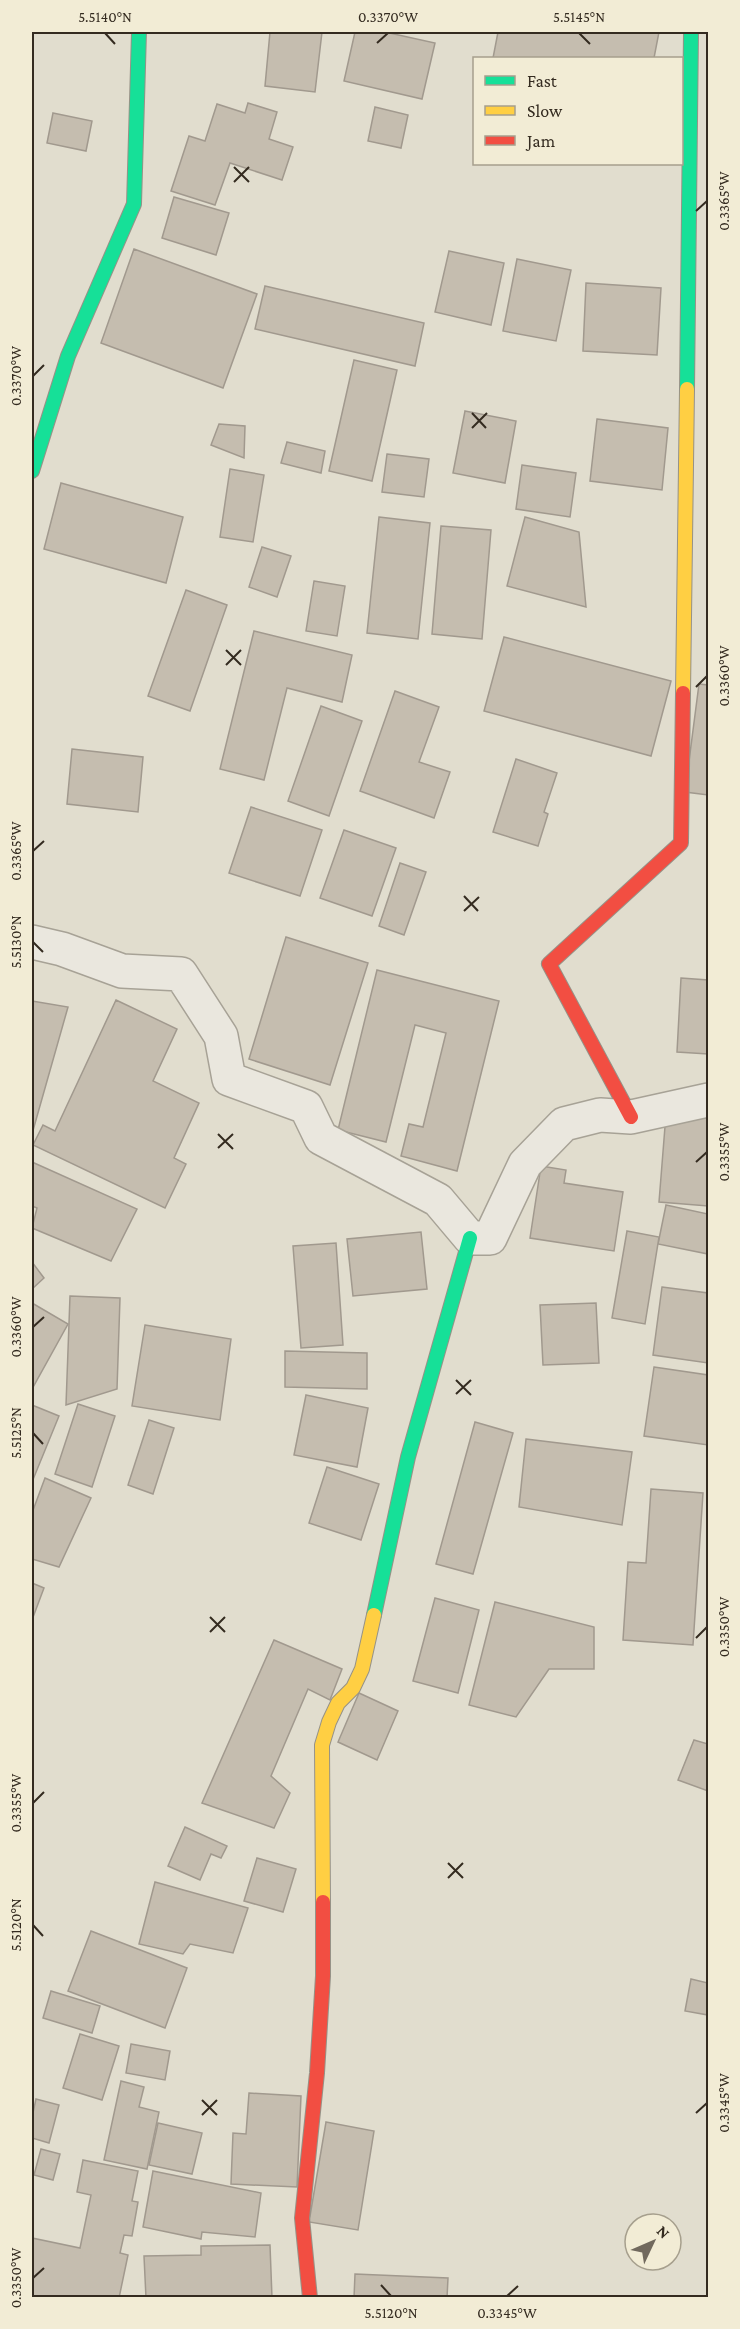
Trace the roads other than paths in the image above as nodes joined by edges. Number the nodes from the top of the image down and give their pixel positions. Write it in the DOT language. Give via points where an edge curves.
graph roads {
  1 [pos="138,32"];
  2 [pos="691,32"];
  3 [pos="32,471"];
  4 [pos="32,942"];
  5 [pos="708,1101"];
  6 [pos="631,1117"];
  7 [pos="471,1238"];
  8 [pos="310,2298"];
  1 -- 3 [label="street" via="134,204 68,356"];
  2 -- 6 [label="street" via="681,843 549,964"];
  4 -- 7 [label="street" via="122,971 181,974 220,1036 230,1079 306,1107 321,1138 438,1200"];
  5 -- 6 [label="street"];
  6 -- 7 [label="street" via="600,1115 564,1124 525,1164 490,1238"];
  7 -- 8 [label="street" via="408,1457 362,1669 353,1688 338,1703 322,1745 322,1976 317,2073 302,2218"];
}
